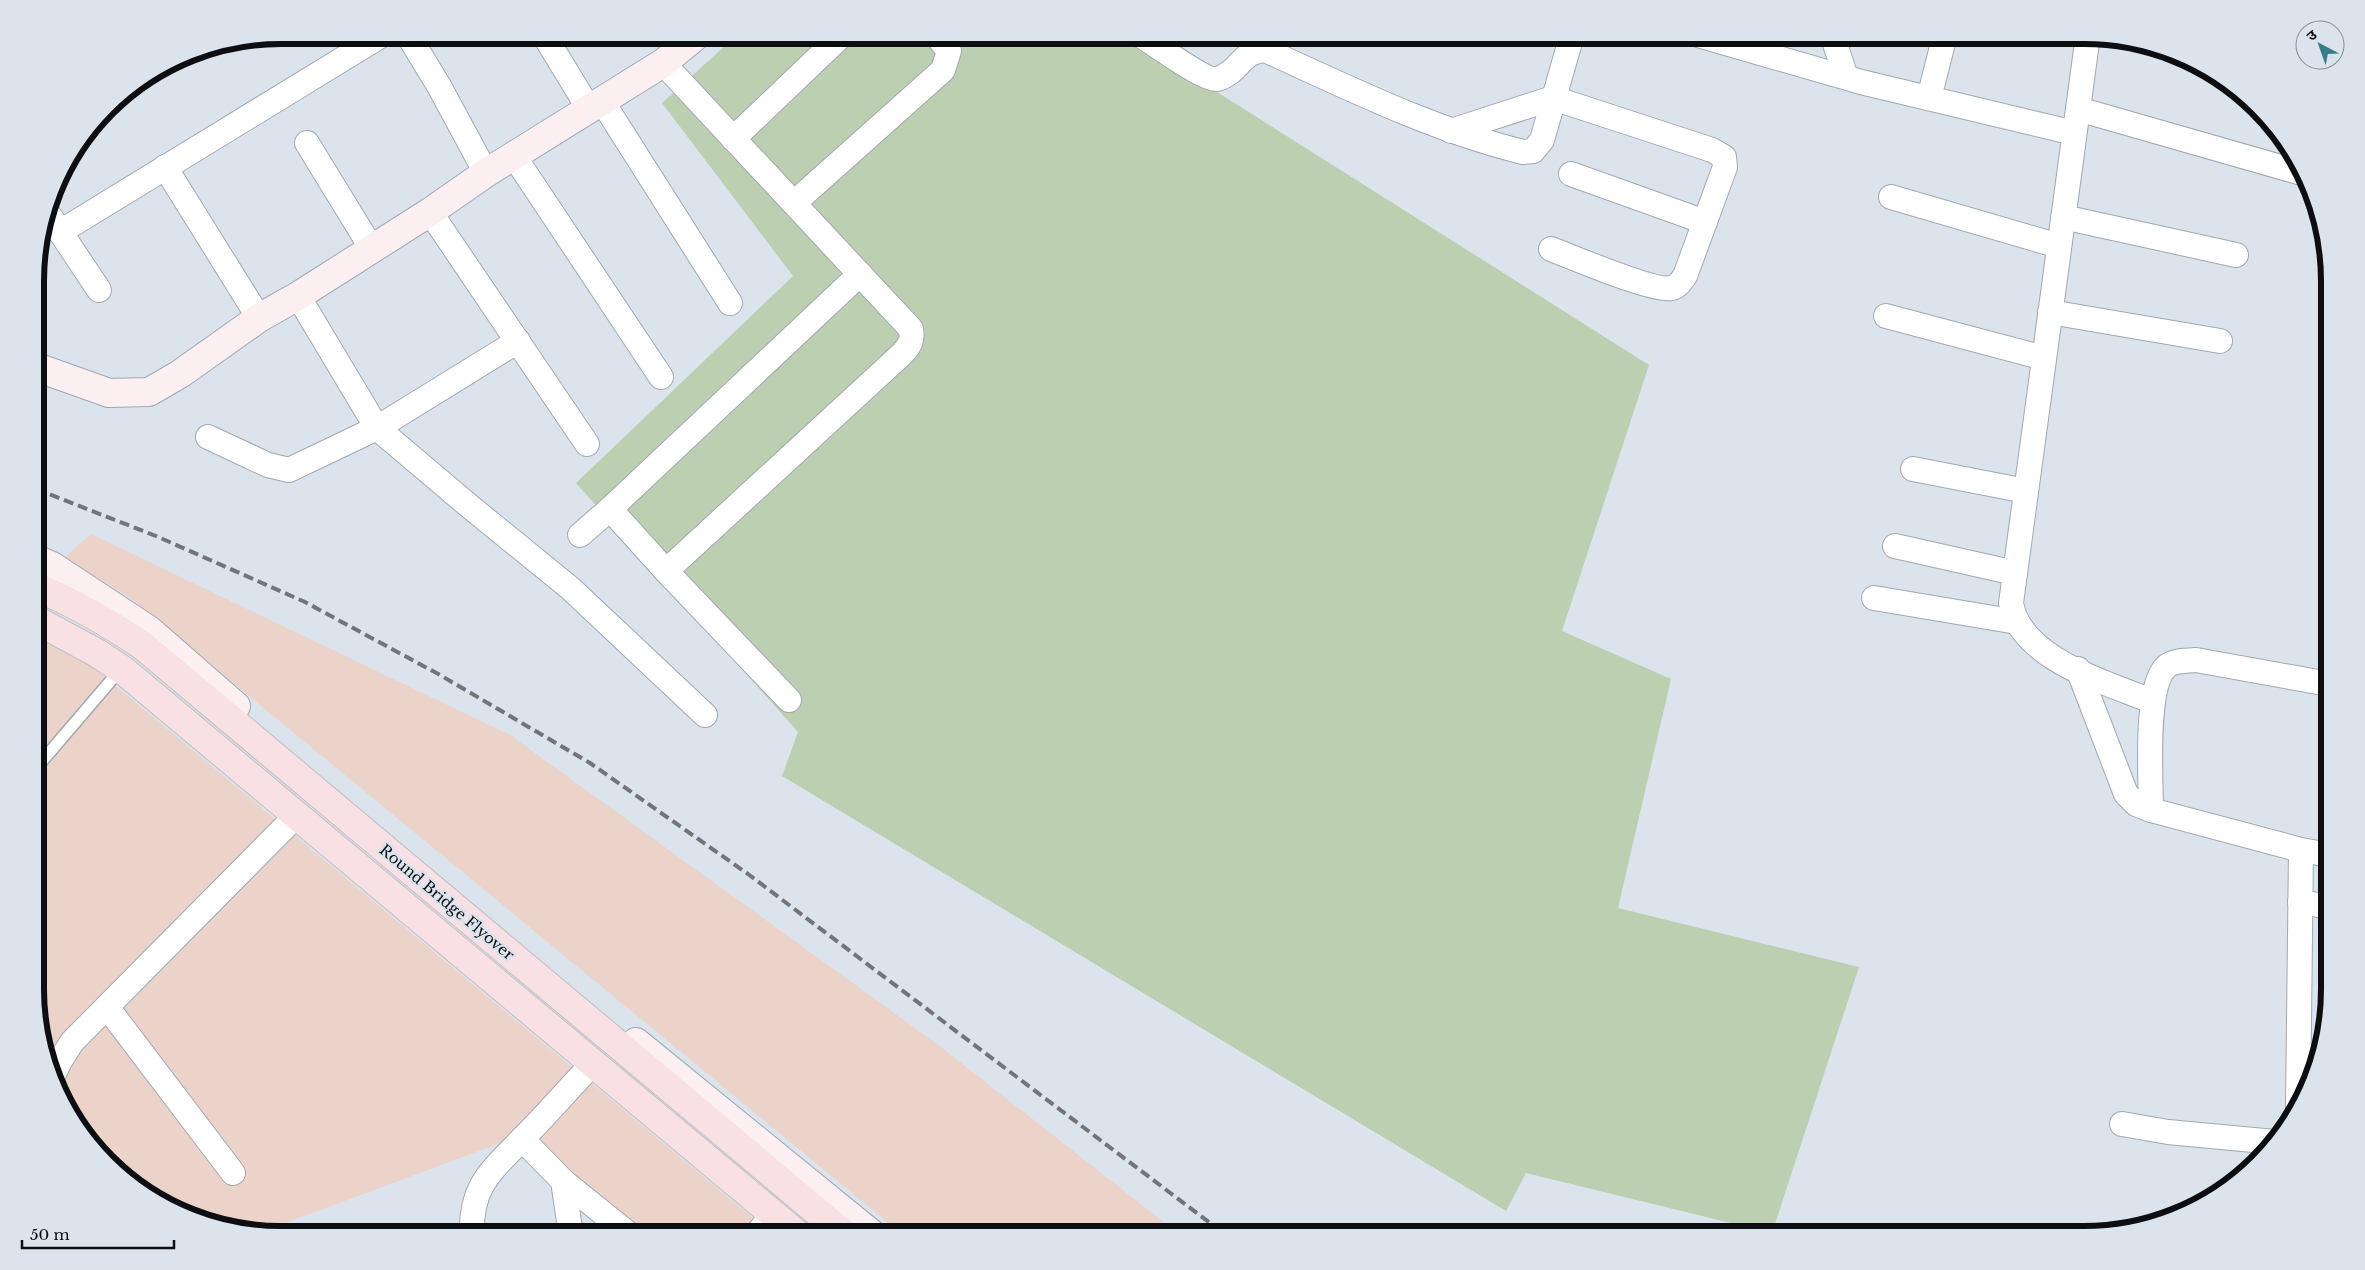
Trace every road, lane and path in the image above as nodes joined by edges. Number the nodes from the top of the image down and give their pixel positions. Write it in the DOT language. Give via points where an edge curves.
graph roads {
  1 [pos="367,44"];
  2 [pos="413,44"];
  3 [pos="551,44"];
  4 [pos="686,44"];
  5 [pos="833,44"];
  6 [pos="943,44"];
  7 [pos="1154,44"];
  8 [pos="1569,44"];
  9 [pos="1730,44"];
  10 [pos="1835,44"];
  11 [pos="1943,44"];
  12 [pos="2087,44"];
  13 [pos="663,64"];
  14 [pos="1846,77"];
  15 [pos="1554,98"];
  16 [pos="1929,98"];
  17 [pos="595,105"];
  18 [pos="2078,109"];
  19 [pos="1451,130"];
  20 [pos="2074,133"];
  21 [pos="733,139"];
  22 [pos="306,143"];
  23 [pos="514,156"];
  24 [pos="165,167"];
  25 [pos="2295,171"];
  26 [pos="486,173"];
  27 [pos="1571,174"];
  28 [pos="1890,197"];
  29 [pos="794,203"];
  30 [pos="430,212"];
  31 [pos="2063,217"];
  32 [pos="1705,222"];
  33 [pos="54,223"];
  34 [pos="2059,246"];
  35 [pos="372,249"];
  36 [pos="1551,249"];
  37 [pos="2236,255"];
  38 [pos="860,274"];
  39 [pos="99,290"];
  40 [pos="298,296"];
  41 [pos="730,302"];
  42 [pos="2050,312"];
  43 [pos="1886,316"];
  44 [pos="259,318"];
  45 [pos="518,341"];
  46 [pos="2220,341"];
  47 [pos="2044,358"];
  48 [pos="44,369"];
  49 [pos="661,377"];
  50 [pos="377,428"];
  51 [pos="208,437"];
  52 [pos="587,444"];
  53 [pos="1913,470"];
  54 [pos="2026,491"];
  55 [pos="610,510"];
  56 [pos="580,535"];
  57 [pos="1894,546"];
  58 [pos="44,562"];
  59 [pos="666,571"];
  60 [pos="2015,573"];
  61 [pos="44,590"];
  62 [pos="1874,598"];
  63 [pos="2017,622"];
  64 [pos="44,624"];
  65 [pos="44,637"];
  66 [pos="2078,669"];
  67 [pos="114,677"];
  68 [pos="2321,683"];
  69 [pos="789,700"];
  70 [pos="2152,701"];
  71 [pos="705,714"];
  72 [pos="44,759"];
  73 [pos="2151,810"];
  74 [pos="288,824"];
  75 [pos="2301,850"];
  76 [pos="2321,853"];
  77 [pos="2300,902"];
  78 [pos="2321,906"];
  79 [pos="107,1007"];
  80 [pos="57,1068"];
  81 [pos="585,1072"];
  82 [pos="2304,1078"];
  83 [pos="2122,1124"];
  84 [pos="522,1139"];
  85 [pos="2267,1141"];
  86 [pos="233,1173"];
  87 [pos="563,1181"];
  88 [pos="473,1226"];
  89 [pos="570,1226"];
  90 [pos="619,1226"];
  91 [pos="761,1226"];
  92 [pos="787,1226"];
  93 [pos="834,1226"];
  94 [pos="862,1226"];
  1 -- 24 [label="street"];
  2 -- 26 [label="street"];
  3 -- 17 [label="street"];
  4 -- 13 [label="street"];
  5 -- 21 [label="street"];
  6 -- 29 [label="street" via="948,51 943,70"];
  7 -- 19 [label="street" via="1208,78 1217,79 1234,70 1249,54 1265,50 1377,101"];
  8 -- 15 [label="street"];
  9 -- 14 [label="street"];
  10 -- 14 [label="street"];
  11 -- 16 [label="street"];
  12 -- 18 [label="street"];
  13 -- 17 [label="street"];
  13 -- 21 [label="street"];
  14 -- 16 [label="street"];
  15 -- 19 [label="street"];
  15 -- 19 [label="street" via="1542,140 1533,151 1505,148"];
  15 -- 32 [label="street" via="1722,154 1725,167"];
  16 -- 20 [label="street"];
  17 -- 23 [label="street"];
  17 -- 41 [label="street"];
  18 -- 20 [label="street"];
  18 -- 25 [label="street"];
  20 -- 31 [label="street"];
  21 -- 29 [label="street"];
  22 -- 35 [label="street"];
  23 -- 26 [label="street"];
  23 -- 49 [label="street"];
  24 -- 33 [label="street"];
  24 -- 44 [label="street"];
  26 -- 30 [label="street"];
  27 -- 32 [label="street"];
  28 -- 34 [label="street"];
  29 -- 38 [label="street"];
  30 -- 35 [label="street"];
  30 -- 45 [label="street"];
  31 -- 34 [label="street"];
  31 -- 37 [label="street"];
  32 -- 36 [label="street" via="1685,276 1679,285 1672,288 1628,278"];
  33 -- 39 [label="street"];
  34 -- 42 [label="street"];
  35 -- 40 [label="street"];
  38 -- 55 [label="street"];
  38 -- 59 [label="street" via="912,329 911,344"];
  40 -- 44 [label="street"];
  40 -- 50 [label="street"];
  42 -- 46 [label="street"];
  42 -- 47 [label="street"];
  43 -- 47 [label="street"];
  44 -- 48 [label="street" via="149,392 109,393"];
  45 -- 50 [label="street"];
  45 -- 52 [label="street"];
  47 -- 54 [label="street"];
  50 -- 51 [label="street" via="290,470 268,464"];
  50 -- 71 [label="street" via="570,588"];
  53 -- 54 [label="street"];
  54 -- 60 [label="street"];
  55 -- 56 [label="street"];
  55 -- 59 [label="street"];
  57 -- 60 [label="street"];
  58 -- 94 [label="street" via="149,630 487,920"];
  59 -- 69 [label="street"];
  60 -- 63 [label="street" via="2011,603"];
  61 -- 93 [label="main road, Round Bridge Flyover" via="113,626 143,646"];
  62 -- 63 [label="street"];
  63 -- 66 [label="street" via="2037,646 2059,662"];
  64 -- 92 [label="main road, Round Bridge Flyover" via="124,671"];
  65 -- 67 [label="street"];
  66 -- 70 [label="street"];
  66 -- 73 [label="street" via="2126,794 2136,804"];
  67 -- 72 [label="lane"];
  67 -- 74 [label="street"];
  68 -- 70 [label="street" via="2196,660 2179,661 2168,665 2160,674"];
  70 -- 73 [label="street"];
  73 -- 75 [label="street"];
  74 -- 79 [label="street"];
  74 -- 81 [label="street"];
  75 -- 76 [label="street"];
  75 -- 77 [label="street"];
  77 -- 78 [label="street"];
  77 -- 82 [label="street"];
  79 -- 80 [label="street" via="65,1051"];
  79 -- 86 [label="street"];
  81 -- 84 [label="street"];
  81 -- 91 [label="street"];
  83 -- 85 [label="street" via="2168,1132"];
  84 -- 87 [label="street"];
  84 -- 88 [label="street" via="486,1177 474,1202"];
  87 -- 89 [label="street"];
  87 -- 90 [label="street"];
}
